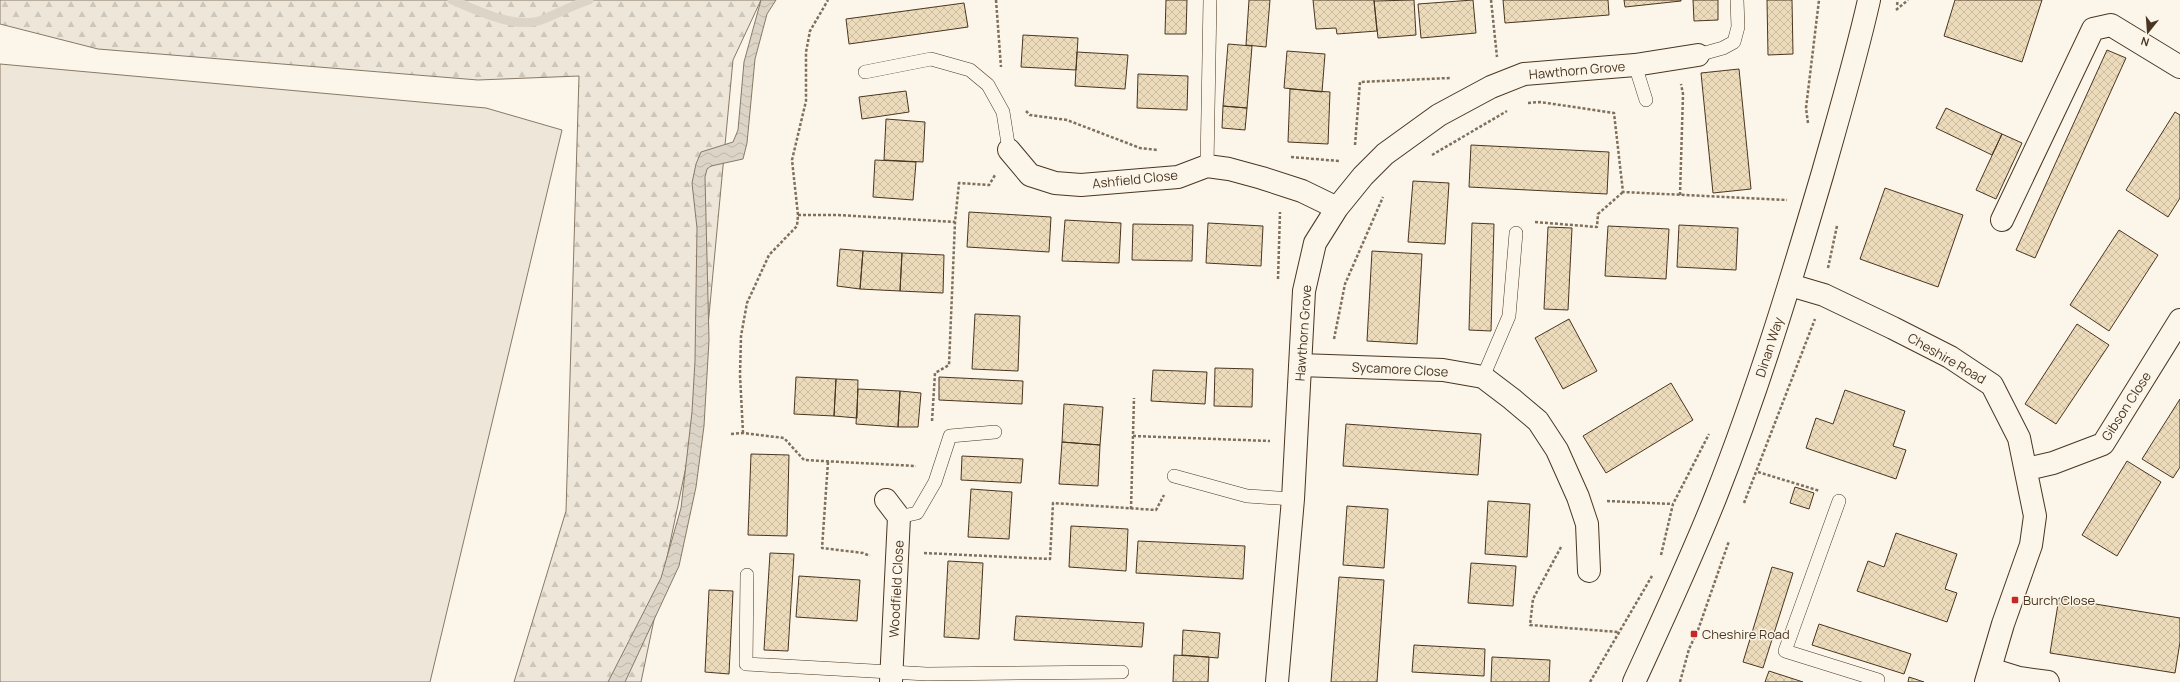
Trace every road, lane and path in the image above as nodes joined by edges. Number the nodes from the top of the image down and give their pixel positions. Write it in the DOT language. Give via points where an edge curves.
graph roads {
  1 [pos="828,0"];
  2 [pos="996,0"];
  3 [pos="1210,0"];
  4 [pos="1491,0"];
  5 [pos="1737,0"];
  6 [pos="1819,0"];
  7 [pos="1869,0"];
  8 [pos="1908,0"];
  9 [pos="1896,10"];
  10 [pos="1698,55"];
  11 [pos="1676,60"];
  12 [pos="1635,65"];
  13 [pos="2180,67"];
  14 [pos="1002,71"];
  15 [pos="865,72"];
  16 [pos="1455,78"];
  17 [pos="1491,87"];
  18 [pos="1646,100"];
  19 [pos="1526,103"];
  20 [pos="1512,108"];
  21 [pos="1025,109"];
  22 [pos="1809,128"];
  23 [pos="1355,146"];
  24 [pos="1009,150"];
  25 [pos="1162,151"];
  26 [pos="1284,157"];
  27 [pos="1429,157"];
  28 [pos="1343,161"];
  29 [pos="1206,166"];
  30 [pos="1623,192"];
  31 [pos="1384,194"];
  32 [pos="1790,194"];
  33 [pos="1680,195"];
  34 [pos="1788,200"];
  35 [pos="1786,207"];
  36 [pos="1337,208"];
  37 [pos="798,215"];
  38 [pos="2002,220"];
  39 [pos="955,222"];
  40 [pos="1516,233"];
  41 [pos="1790,284"];
  42 [pos="2180,320"];
  43 [pos="1300,365"];
  44 [pos="1334,366"];
  45 [pos="1483,377"];
  46 [pos="1134,398"];
  47 [pos="932,428"];
  48 [pos="1711,429"];
  49 [pos="995,432"];
  50 [pos="743,433"];
  51 [pos="731,434"];
  52 [pos="1133,436"];
  53 [pos="1271,441"];
  54 [pos="828,462"];
  55 [pos="922,466"];
  56 [pos="2027,469"];
  57 [pos="1758,472"];
  58 [pos="1174,476"];
  59 [pos="1794,482"];
  60 [pos="1293,499"];
  61 [pos="886,500"];
  62 [pos="1839,501"];
  63 [pos="1131,509"];
  64 [pos="899,517"];
  65 [pos="897,553"];
  66 [pos="1659,560"];
  67 [pos="1589,571"];
  68 [pos="1654,573"];
  69 [pos="747,575"];
  70 [pos="1530,625"];
  71 [pos="1618,632"];
  72 [pos="1122,672"];
  73 [pos="1988,676"];
  74 [pos="891,677"];
  75 [pos="1277,682"];
  76 [pos="1590,682"];
  77 [pos="1634,682"];
  78 [pos="1878,682"];
  79 [pos="2048,682"];
  1 -- 37 [label="path" via="810,31 806,52 806,101 792,160"];
  2 -- 14 [label="path" via="998,51"];
  3 -- 29 [label="lane"];
  4 -- 17 [label="path" via="1498,62 1480,73"];
  5 -- 10 [label="lane" via="1738,28 1734,42"];
  6 -- 22 [label="path" via="1806,108"];
  7 -- 41 [label="street, Dinan Way" via="1858,49"];
  8 -- 9 [label="path"];
  10 -- 11 [label="street, Hawthorn Grove"];
  11 -- 12 [label="street, Hawthorn Grove"];
  11 -- 33 [label="path" via="1683,94"];
  12 -- 17 [label="street, Hawthorn Grove" via="1524,74"];
  12 -- 18 [label="lane"];
  13 -- 38 [label="street" via="2111,24 2093,29"];
  15 -- 24 [label="lane" via="931,59 970,70 988,85 1003,112"];
  16 -- 23 [label="path" via="1360,82"];
  17 -- 36 [label="street, Hawthorn Grove" via="1439,115 1385,154"];
  19 -- 30 [label="path" via="1540,102 1614,113"];
  20 -- 27 [label="path"];
  21 -- 25 [label="path" via="1030,115 1067,120 1140,148"];
  24 -- 29 [label="street, Ashfield Close" via="1030,175 1055,184 1081,185 1178,177"];
  24 -- 39 [label="path" via="989,185 959,183"];
  26 -- 28 [label="path"];
  29 -- 36 [label="street, Ashfield Close" via="1262,178 1302,191"];
  30 -- 33 [label="path"];
  30 -- 40 [label="path" via="1598,214 1597,227 1534,222"];
  31 -- 44 [label="path" via="1345,284 1334,339"];
  32 -- 34 [label="path"];
  33 -- 34 [label="path"];
  34 -- 35 [label="path"];
  36 -- 43 [label="street, Hawthorn Grove" via="1315,243 1304,291"];
  37 -- 39 [label="path"];
  37 -- 50 [label="path" via="797,226 769,255 748,303 741,336 740,360"];
  39 -- 47 [label="path" via="949,365 935,373"];
  40 -- 45 [label="lane" via="1509,316"];
  41 -- 56 [label="street, Cheshire Road" via="1824,295 1893,328 1950,358 1992,385 2019,438"];
  41 -- 77 [label="street, Dinan Way" via="1758,382 1716,495"];
  42 -- 56 [label="street, Gibson Close" via="2103,444 2053,463"];
  43 -- 44 [label="street, Sycamore Close"];
  43 -- 60 [label="street, Hawthorn Grove"];
  44 -- 45 [label="street, Sycamore Close" via="1443,370"];
  45 -- 67 [label="street, Sycamore Close" via="1538,421 1557,450 1587,524"];
  46 -- 52 [label="path"];
  48 -- 66 [label="path" via="1673,504"];
  49 -- 64 [label="lane" via="950,436 935,482 917,513"];
  50 -- 51 [label="path"];
  50 -- 54 [label="path" via="784,438 804,460"];
  52 -- 53 [label="path"];
  52 -- 63 [label="path"];
  54 -- 55 [label="path"];
  54 -- 65 [label="path" via="822,548 863,553 876,558"];
  56 -- 73 [label="street, Cheshire Road" via="2035,516 2031,545"];
  57 -- 59 [label="path"];
  58 -- 60 [label="lane" via="1247,496"];
  58 -- 63 [label="path" via="1156,510"];
  60 -- 75 [label="street, Hawthorn Grove"];
  61 -- 64 [label="street"];
  62 -- 78 [label="lane" via="1785,651"];
  63 -- 65 [label="path" via="1053,503 1050,559"];
  64 -- 65 [label="street, Woodfield Close"];
  65 -- 74 [label="street, Woodfield Close"];
  68 -- 71 [label="path"];
  69 -- 74 [label="lane" via="746,664"];
  70 -- 71 [label="path"];
  71 -- 76 [label="path"];
  72 -- 74 [label="lane" via="927,674"];
  73 -- 79 [label="street"];
}
